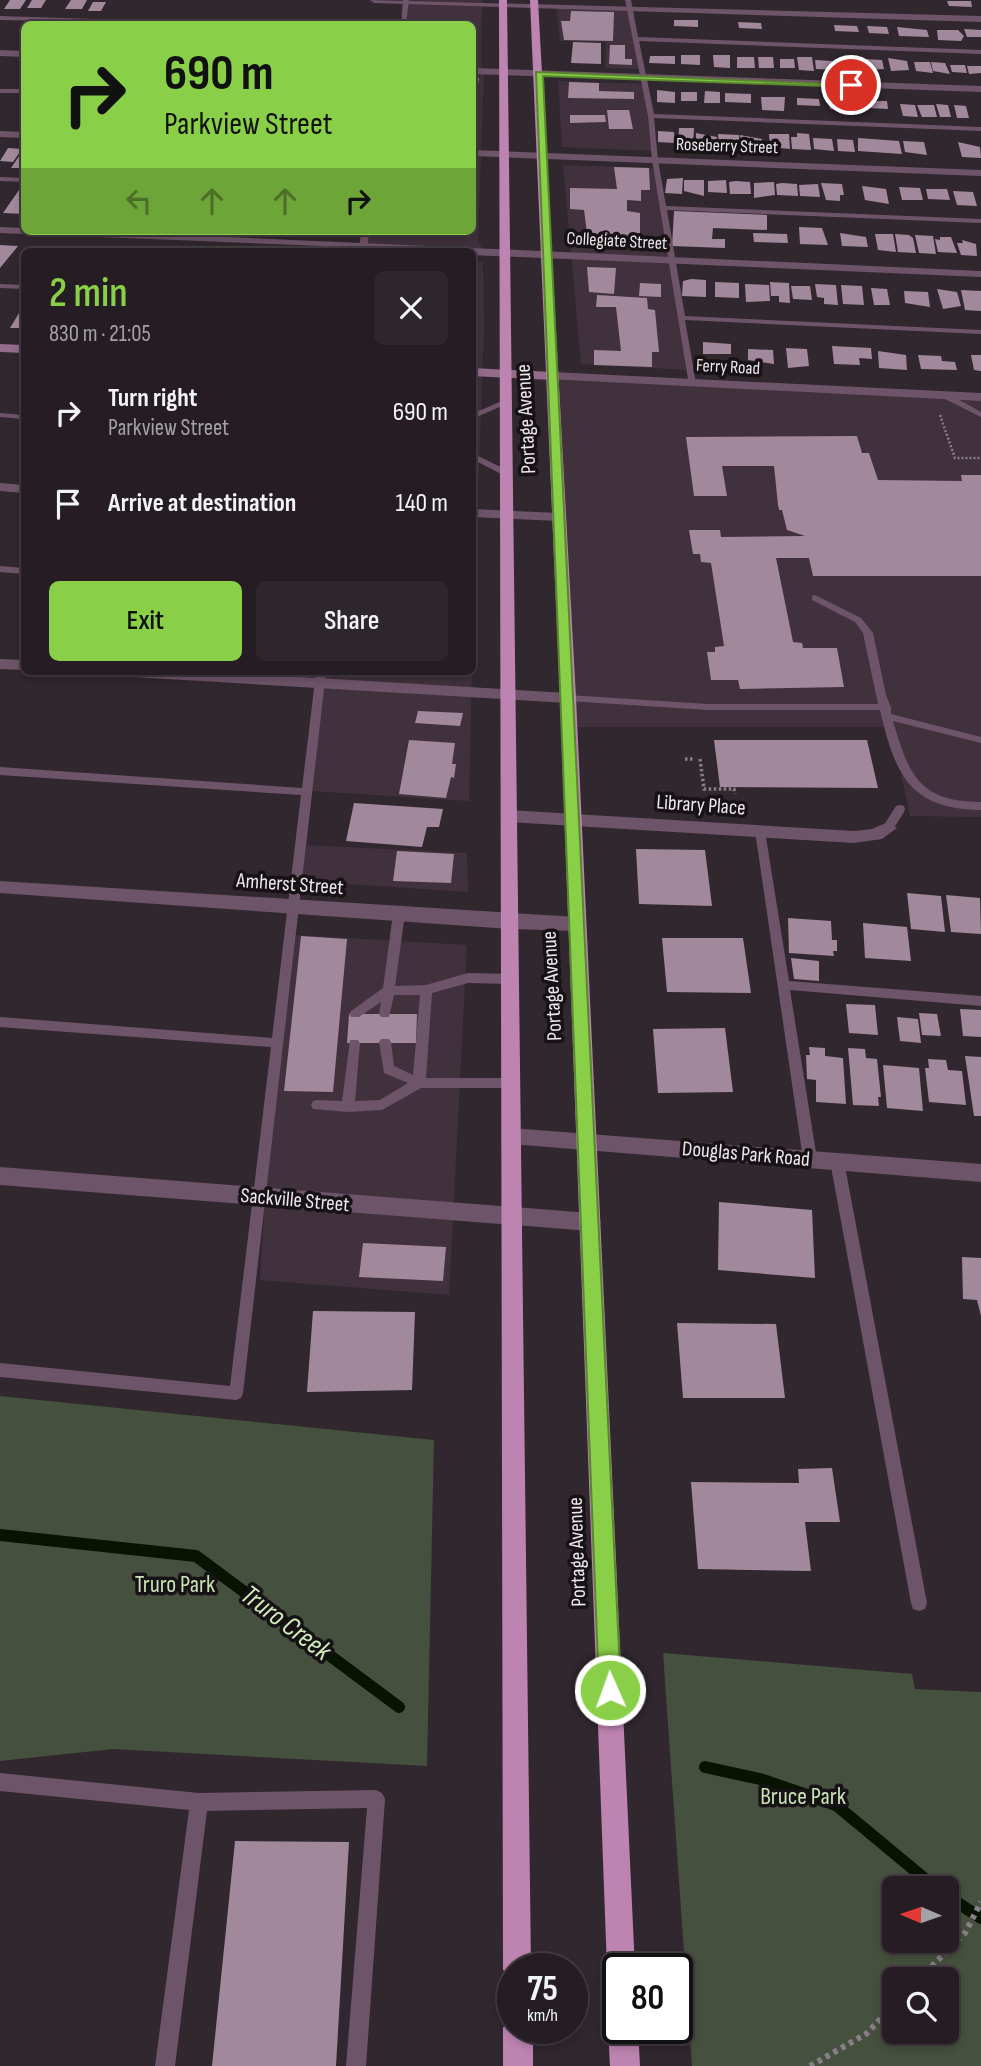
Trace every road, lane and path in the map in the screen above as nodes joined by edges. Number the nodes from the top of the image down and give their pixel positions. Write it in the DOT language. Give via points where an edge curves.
graph roads {
  1 [pos="374,0"];
  2 [pos="406,1"];
  3 [pos="503,2"];
  4 [pos="534,2"];
  5 [pos="629,4"];
  6 [pos="0,18"];
  7 [pos="981,19"];
  8 [pos="94,21"];
  9 [pos="403,21"];
  10 [pos="638,39"];
  11 [pos="981,52"];
  12 [pos="0,53"];
  13 [pos="21,54"];
  14 [pos="476,71"];
  15 [pos="503,72"];
  16 [pos="539,73"];
  17 [pos="644,77"];
  18 [pos="981,89"];
  19 [pos="0,90"];
  20 [pos="21,92"];
  21 [pos="651,116"];
  22 [pos="981,129"];
  23 [pos="0,134"];
  24 [pos="21,135"];
  25 [pos="476,153"];
  26 [pos="505,154"];
  27 [pos="542,156"];
  28 [pos="655,160"];
  29 [pos="981,173"];
  30 [pos="0,179"];
  31 [pos="21,180"];
  32 [pos="664,208"];
  33 [pos="981,221"];
  34 [pos="0,230"];
  35 [pos="21,231"];
  36 [pos="96,235"];
  37 [pos="344,248"];
  38 [pos="476,251"];
  39 [pos="505,252"];
  40 [pos="546,255"];
  41 [pos="670,261"];
  42 [pos="981,274"];
  43 [pos="0,286"];
  44 [pos="21,287"];
  45 [pos="682,318"];
  46 [pos="981,332"];
  47 [pos="0,348"];
  48 [pos="21,349"];
  49 [pos="476,372"];
  50 [pos="507,374"];
  51 [pos="552,376"];
  52 [pos="692,383"];
  53 [pos="981,397"];
  54 [pos="941,401"];
  55 [pos="508,402"];
  56 [pos="0,415"];
  57 [pos="476,415"];
  58 [pos="981,415"];
  59 [pos="21,416"];
  60 [pos="476,458"];
  61 [pos="981,458"];
  62 [pos="508,474"];
  63 [pos="0,487"];
  64 [pos="21,489"];
  65 [pos="476,513"];
  66 [pos="508,515"];
  67 [pos="559,517"];
  68 [pos="0,569"];
  69 [pos="21,571"];
  70 [pos="815,598"];
  71 [pos="0,664"];
  72 [pos="21,665"];
  73 [pos="226,675"];
  74 [pos="320,678"];
  75 [pos="508,695"];
  76 [pos="568,698"];
  77 [pos="887,712"];
  78 [pos="981,740"];
  79 [pos="685,759"];
  80 [pos="694,759"];
  81 [pos="700,759"];
  82 [pos="0,771"];
  83 [pos="308,792"];
  84 [pos="735,794"];
  85 [pos="981,806"];
  86 [pos="900,808"];
  87 [pos="509,816"];
  88 [pos="572,819"];
  89 [pos="888,828"];
  90 [pos="760,831"];
  91 [pos="0,887"];
  92 [pos="295,907"];
  93 [pos="399,914"];
  94 [pos="510,922"];
  95 [pos="577,924"];
  96 [pos="511,979"];
  97 [pos="784,985"];
  98 [pos="426,990"];
  99 [pos="387,991"];
  100 [pos="981,1001"];
  101 [pos="355,1014"];
  102 [pos="385,1014"];
  103 [pos="0,1021"];
  104 [pos="385,1042"];
  105 [pos="278,1043"];
  106 [pos="354,1043"];
  107 [pos="419,1083"];
  108 [pos="511,1083"];
  109 [pos="317,1105"];
  110 [pos="348,1107"];
  111 [pos="511,1136"];
  112 [pos="587,1140"];
  113 [pos="810,1159"];
  114 [pos="837,1161"];
  115 [pos="981,1173"];
  116 [pos="0,1176"];
  117 [pos="260,1197"];
  118 [pos="512,1217"];
  119 [pos="590,1222"];
  120 [pos="0,1370"];
  121 [pos="919,1603"];
  122 [pos="0,1782"];
  123 [pos="199,1802"];
  124 [pos="981,1902"];
  125 [pos="517,1953"];
  126 [pos="620,1953"];
  127 [pos="931,1967"];
  128 [pos="882,2017"];
  129 [pos="518,2044"];
  130 [pos="624,2044"];
  131 [pos="165,2066"];
  132 [pos="356,2066"];
  133 [pos="518,2066"];
  134 [pos="625,2066"];
  135 [pos="810,2066"];
  1 -- 2 [label="street"];
  2 -- 3 [label="street"];
  2 -- 9 [label="lane"];
  3 -- 4 [label="street"];
  3 -- 15 [label="highway, Portage Avenue"];
  4 -- 5 [label="street"];
  4 -- 16 [label="highway, Portage Avenue"];
  5 -- 7 [label="street"];
  5 -- 10 [label="lane"];
  6 -- 8 [label="lane"];
  10 -- 11 [label="lane"];
  10 -- 17 [label="lane"];
  12 -- 13 [label="street"];
  14 -- 15 [label="street"];
  15 -- 16 [label="street"];
  15 -- 26 [label="highway, Portage Avenue"];
  16 -- 17 [label="street"];
  16 -- 27 [label="highway, Portage Avenue"];
  17 -- 18 [label="street"];
  17 -- 21 [label="lane"];
  19 -- 20 [label="lane"];
  21 -- 22 [label="lane"];
  21 -- 28 [label="lane"];
  23 -- 24 [label="street"];
  25 -- 26 [label="street, Roseberry Street"];
  26 -- 27 [label="street, Roseberry Street"];
  26 -- 39 [label="highway, Portage Avenue"];
  27 -- 28 [label="street, Roseberry Street"];
  27 -- 40 [label="highway, Portage Avenue"];
  28 -- 29 [label="street, Roseberry Street"];
  28 -- 32 [label="lane"];
  30 -- 31 [label="lane"];
  32 -- 33 [label="lane"];
  32 -- 41 [label="lane"];
  34 -- 35 [label="street, Collegiate Street"];
  36 -- 37 [label="street, Collegiate Street"];
  38 -- 39 [label="street, Collegiate Street"];
  39 -- 40 [label="street, Collegiate Street"];
  39 -- 50 [label="highway, Portage Avenue"];
  40 -- 41 [label="street, Collegiate Street"];
  40 -- 51 [label="highway, Portage Avenue"];
  41 -- 42 [label="street, Collegiate Street"];
  41 -- 45 [label="lane"];
  43 -- 44 [label="lane"];
  45 -- 46 [label="lane"];
  45 -- 52 [label="lane"];
  47 -- 48 [label="main road"];
  49 -- 50 [label="main road, Ferry Road"];
  50 -- 51 [label="main road, Ferry Road"];
  50 -- 55 [label="highway, Portage Avenue"];
  51 -- 52 [label="street, Ferry Road"];
  51 -- 67 [label="highway, Portage Avenue"];
  52 -- 54 [label="street, Ferry Road"];
  53 -- 54 [label="street, Ferry Road"];
  54 -- 58 [label="lane"];
  54 -- 61 [label="path" via="955,458"];
  55 -- 57 [label="lane"];
  55 -- 62 [label="highway, Portage Avenue"];
  56 -- 59 [label="lane"];
  60 -- 62 [label="lane"];
  62 -- 66 [label="highway, Portage Avenue"];
  63 -- 64 [label="street"];
  65 -- 66 [label="street"];
  66 -- 67 [label="street"];
  66 -- 75 [label="highway, Portage Avenue"];
  67 -- 76 [label="highway, Portage Avenue"];
  68 -- 69 [label="lane"];
  70 -- 77 [label="lane" via="858,620 868,633"];
  71 -- 72 [label="street"];
  73 -- 74 [label="street"];
  74 -- 75 [label="street"];
  74 -- 83 [label="lane"];
  75 -- 76 [label="street"];
  75 -- 87 [label="highway, Portage Avenue"];
  76 -- 77 [label="lane"];
  76 -- 88 [label="highway, Portage Avenue"];
  77 -- 78 [label="lane"];
  77 -- 85 [label="lane" via="907,774 924,793 943,802"];
  79 -- 80 [label="path"];
  81 -- 84 [label="path" via="704,789 734,789"];
  82 -- 83 [label="lane"];
  83 -- 92 [label="lane"];
  86 -- 89 [label="lane"];
  87 -- 88 [label="street, Library Place"];
  87 -- 94 [label="highway, Portage Avenue"];
  88 -- 90 [label="street, Library Place"];
  88 -- 95 [label="highway, Portage Avenue"];
  89 -- 90 [label="street, Library Place" via="876,835 854,837"];
  90 -- 97 [label="lane"];
  91 -- 92 [label="street, Amherst Street"];
  92 -- 93 [label="street, Amherst Street"];
  92 -- 105 [label="lane"];
  93 -- 94 [label="street, Amherst Street"];
  93 -- 99 [label="lane"];
  94 -- 95 [label="street, Amherst Street"];
  94 -- 96 [label="highway, Portage Avenue"];
  95 -- 112 [label="highway, Portage Avenue"];
  96 -- 98 [label="lane" via="468,978"];
  96 -- 108 [label="highway, Portage Avenue"];
  97 -- 100 [label="lane"];
  97 -- 113 [label="lane"];
  98 -- 99 [label="lane"];
  98 -- 107 [label="lane"];
  99 -- 101 [label="lane"];
  99 -- 102 [label="lane"];
  103 -- 105 [label="lane"];
  104 -- 107 [label="lane" via="388,1069"];
  105 -- 117 [label="lane"];
  106 -- 110 [label="lane"];
  107 -- 108 [label="lane"];
  107 -- 110 [label="lane" via="382,1105"];
  108 -- 111 [label="highway, Portage Avenue"];
  109 -- 110 [label="lane"];
  111 -- 112 [label="street, Douglas Park Road"];
  111 -- 118 [label="highway, Portage Avenue"];
  112 -- 113 [label="street, Douglas Park Road"];
  112 -- 119 [label="highway, Portage Avenue"];
  113 -- 114 [label="street, Douglas Park Road"];
  114 -- 115 [label="street, Douglas Park Road"];
  114 -- 121 [label="lane"];
  116 -- 117 [label="street, Sackville Street"];
  117 -- 118 [label="street, Sackville Street"];
  117 -- 120 [label="lane" via="236,1393"];
  118 -- 119 [label="street, Sackville Street"];
  118 -- 125 [label="highway, Portage Avenue"];
  119 -- 126 [label="highway, Portage Avenue"];
  122 -- 123 [label="lane"];
  123 -- 131 [label="lane"];
  123 -- 132 [label="lane" via="376,1799"];
  124 -- 127 [label="path" via="965,1933"];
  128 -- 135 [label="path" via="866,2034"];
  129 -- 133 [label="highway"];
  130 -- 134 [label="highway"];
}
